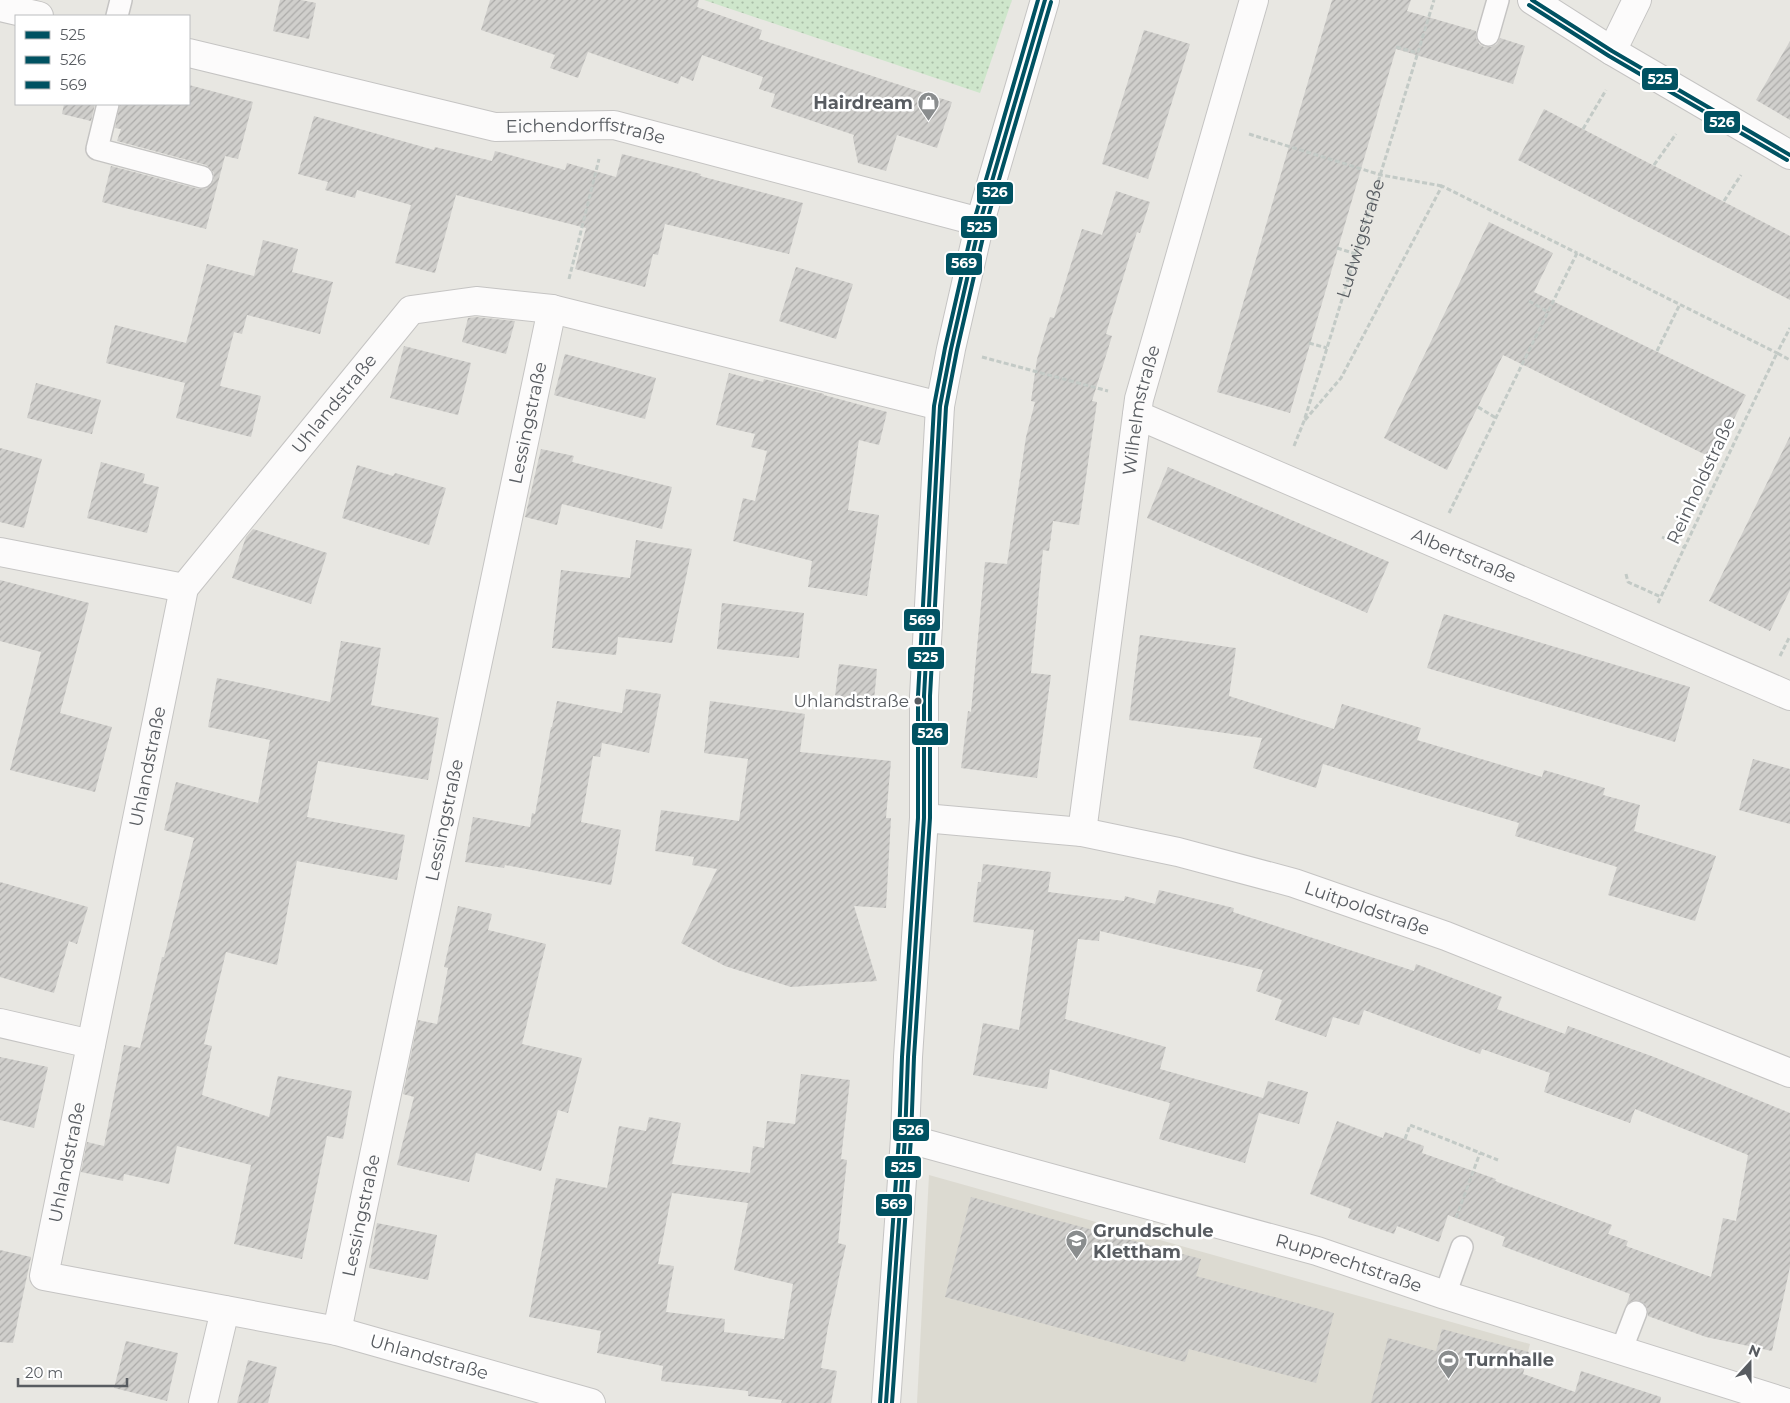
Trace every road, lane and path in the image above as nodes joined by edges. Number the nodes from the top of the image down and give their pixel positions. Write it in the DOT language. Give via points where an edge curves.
graph roads {
  1 [pos="121,0"];
  2 [pos="1045,0"];
  3 [pos="1254,0"];
  4 [pos="1434,0"];
  5 [pos="1532,0"];
  6 [pos="1636,0"];
  7 [pos="1497,2"];
  8 [pos="0,7"];
  9 [pos="35,15"];
  10 [pos="117,15"];
  11 [pos="1488,35"];
  12 [pos="1396,47"];
  13 [pos="1612,51"];
  14 [pos="190,53"];
  15 [pos="1418,53"];
  16 [pos="1606,90"];
  17 [pos="108,105"];
  18 [pos="1217,125"];
  19 [pos="604,126"];
  20 [pos="1583,129"];
  21 [pos="1676,134"];
  22 [pos="1790,155"];
  23 [pos="1654,166"];
  24 [pos="1381,175"];
  25 [pos="1741,175"];
  26 [pos="202,177"];
  27 [pos="1442,186"];
  28 [pos="1724,201"];
  29 [pos="980,222"];
  30 [pos="1337,248"];
  31 [pos="1577,252"];
  32 [pos="1356,254"];
  33 [pos="1529,302"];
  34 [pos="1680,304"];
  35 [pos="557,310"];
  36 [pos="1548,312"];
  37 [pos="1790,328"];
  38 [pos="1309,343"];
  39 [pos="1327,348"];
  40 [pos="1657,351"];
  41 [pos="1777,353"];
  42 [pos="978,356"];
  43 [pos="1790,360"];
  44 [pos="940,406"];
  45 [pos="1138,407"];
  46 [pos="1478,407"];
  47 [pos="1496,418"];
  48 [pos="1304,421"];
  49 [pos="1283,478"];
  50 [pos="1662,537"];
  51 [pos="1435,543"];
  52 [pos="1684,547"];
  53 [pos="0,552"];
  54 [pos="1626,574"];
  55 [pos="184,588"];
  56 [pos="1660,597"];
  57 [pos="1644,634"];
  58 [pos="1790,696"];
  59 [pos="924,818"];
  60 [pos="1082,832"];
  61 [pos="0,1023"];
  62 [pos="91,1044"];
  63 [pos="1790,1073"];
  64 [pos="905,1138"];
  65 [pos="1405,1139"];
  66 [pos="1498,1160"];
  67 [pos="1462,1247"];
  68 [pos="1445,1295"];
  69 [pos="225,1310"];
  70 [pos="1636,1312"];
  71 [pos="337,1331"];
  72 [pos="1621,1351"];
  73 [pos="203,1403"];
  74 [pos="591,1403"];
  75 [pos="886,1403"];
  76 [pos="1788,1403"];
  1 -- 10 [label="lane"];
  2 -- 29 [label="street"];
  3 -- 18 [label="street, Wilhelmstraße"];
  4 -- 15 [label="path, Ludwigstraße"];
  5 -- 13 [label="street"];
  6 -- 13 [label="street"];
  7 -- 11 [label="lane"];
  8 -- 9 [label="street"];
  12 -- 15 [label="path"];
  13 -- 22 [label="street"];
  14 -- 19 [label="street, Eichendorffstraße" via="495,127"];
  15 -- 24 [label="path, Ludwigstraße"];
  16 -- 20 [label="path"];
  17 -- 26 [label="lane" via="97,148"];
  18 -- 24 [label="path"];
  18 -- 45 [label="street, Wilhelmstraße"];
  19 -- 29 [label="street, Eichendorffstraße" via="614,125"];
  19 -- 35 [label="path"];
  21 -- 23 [label="path"];
  24 -- 27 [label="path"];
  24 -- 32 [label="path, Ludwigstraße"];
  25 -- 28 [label="path"];
  27 -- 31 [label="path"];
  27 -- 48 [label="path" via="1341,378"];
  29 -- 44 [label="street"];
  30 -- 32 [label="path"];
  31 -- 34 [label="path"];
  31 -- 36 [label="path"];
  32 -- 39 [label="path, Ludwigstraße"];
  33 -- 36 [label="path"];
  34 -- 40 [label="path"];
  34 -- 41 [label="path"];
  35 -- 44 [label="street, Uhlandstraße"];
  35 -- 55 [label="street, Uhlandstraße" via="476,301 410,310"];
  35 -- 71 [label="street, Lessingstraße"];
  36 -- 47 [label="path"];
  37 -- 41 [label="path, Reinholdstraße"];
  38 -- 39 [label="path"];
  39 -- 48 [label="path, Ludwigstraße"];
  41 -- 43 [label="path"];
  41 -- 52 [label="path, Reinholdstraße"];
  42 -- 45 [label="path"];
  44 -- 59 [label="street" via="924,696"];
  45 -- 49 [label="street, Albertstraße"];
  45 -- 60 [label="street, Wilhelmstraße"];
  46 -- 47 [label="path"];
  47 -- 51 [label="path"];
  48 -- 49 [label="path, Ludwigstraße"];
  49 -- 51 [label="street, Albertstraße"];
  50 -- 52 [label="path"];
  51 -- 57 [label="street, Albertstraße"];
  52 -- 56 [label="path, Reinholdstraße"];
  53 -- 55 [label="street"];
  54 -- 56 [label="path" via="1628,582"];
  55 -- 62 [label="street, Uhlandstraße"];
  56 -- 57 [label="path, Reinholdstraße"];
  57 -- 58 [label="street, Albertstraße"];
  59 -- 60 [label="street, Luitpoldstraße"];
  59 -- 64 [label="street"];
  60 -- 63 [label="street, Luitpoldstraße" via="1178,852 1294,883 1446,936"];
  61 -- 62 [label="street"];
  62 -- 69 [label="street, Uhlandstraße" via="44,1276"];
  64 -- 68 [label="street, Rupprechtstraße" via="1317,1251"];
  64 -- 75 [label="street"];
  65 -- 66 [label="path" via="1410,1125"];
  67 -- 68 [label="lane"];
  68 -- 72 [label="street, Rupprechtstraße"];
  69 -- 71 [label="street, Uhlandstraße"];
  69 -- 73 [label="street"];
  70 -- 72 [label="lane"];
  71 -- 74 [label="street, Uhlandstraße"];
  72 -- 76 [label="street, Rupprechtstraße"];
}
